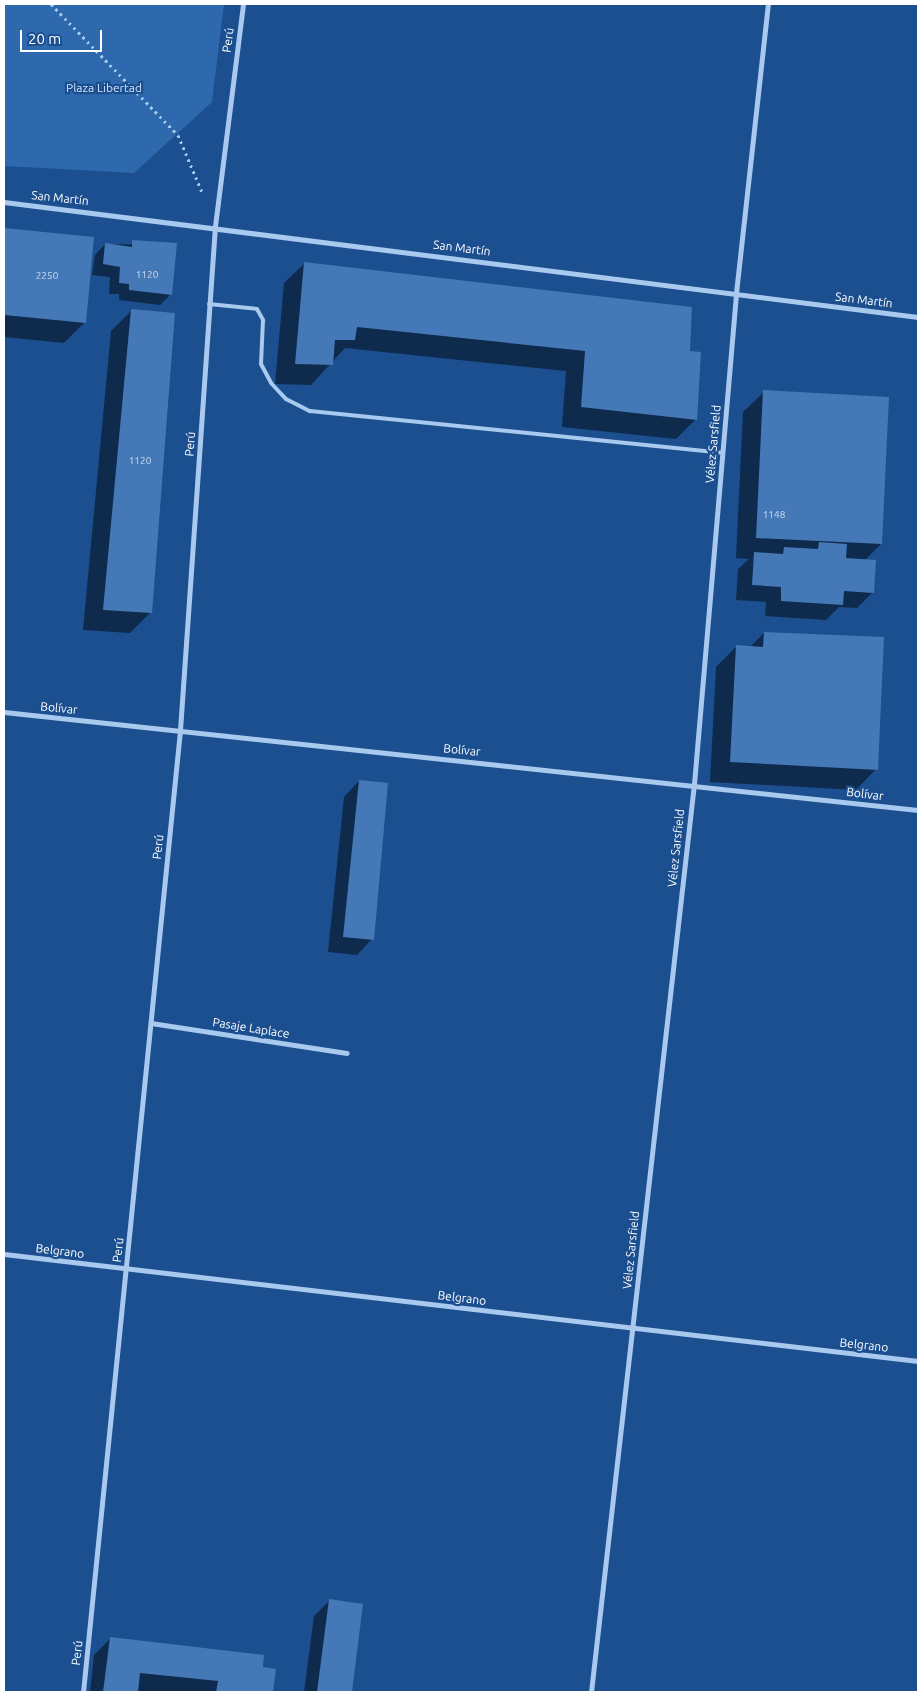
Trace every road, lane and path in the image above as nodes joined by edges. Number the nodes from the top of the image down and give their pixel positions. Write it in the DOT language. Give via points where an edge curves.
graph roads {
  1 [pos="51,4"];
  2 [pos="243,4"];
  3 [pos="768,4"];
  4 [pos="4,202"];
  5 [pos="215,226"];
  6 [pos="736,293"];
  7 [pos="210,304"];
  8 [pos="918,317"];
  9 [pos="722,454"];
  10 [pos="4,712"];
  11 [pos="180,730"];
  12 [pos="694,784"];
  13 [pos="918,810"];
  14 [pos="151,1023"];
  15 [pos="347,1052"];
  16 [pos="4,1254"];
  17 [pos="127,1268"];
  18 [pos="632,1328"];
  19 [pos="918,1361"];
  20 [pos="83,1692"];
  21 [pos="591,1692"];
  1 -- 5 [label="path" via="178,134"];
  2 -- 5 [label="street, Perú"];
  3 -- 6 [label="street, Vélez Sarsfield"];
  4 -- 5 [label="street, San Martín"];
  5 -- 6 [label="street, San Martín"];
  5 -- 7 [label="street, Perú"];
  6 -- 8 [label="street, San Martín"];
  6 -- 9 [label="street, Vélez Sarsfield"];
  7 -- 9 [label="lane" via="257,309 262,320 261,364 286,399 310,411"];
  7 -- 11 [label="street, Perú"];
  9 -- 12 [label="street, Vélez Sarsfield"];
  10 -- 11 [label="street, Bolívar"];
  11 -- 12 [label="street, Bolívar"];
  11 -- 14 [label="street, Perú"];
  12 -- 13 [label="street, Bolívar"];
  12 -- 18 [label="street, Vélez Sarsfield"];
  14 -- 15 [label="street, Pasaje Laplace"];
  14 -- 17 [label="street, Perú"];
  16 -- 17 [label="street, Belgrano"];
  17 -- 18 [label="street, Belgrano"];
  17 -- 20 [label="street, Perú"];
  18 -- 19 [label="street, Belgrano"];
  18 -- 21 [label="street, Vélez Sarsfield"];
}
